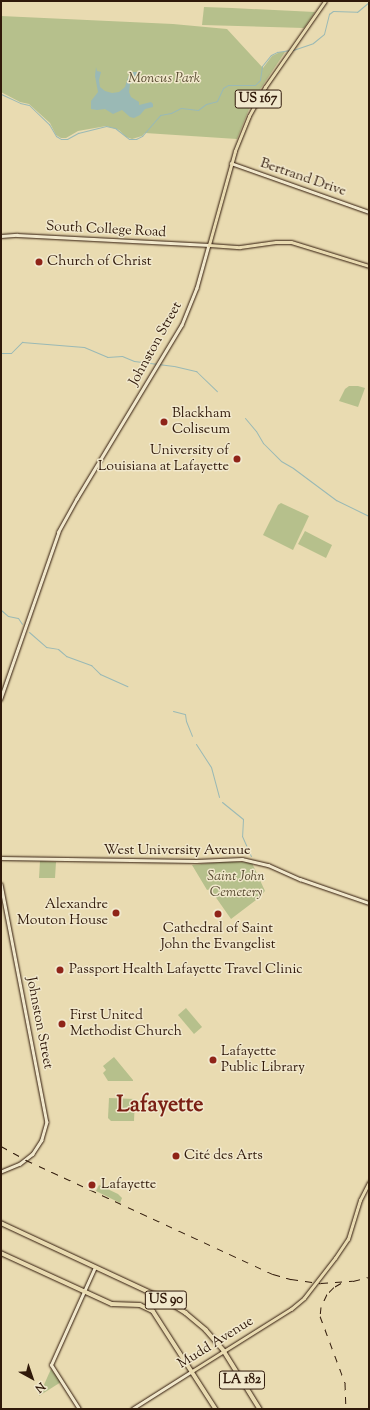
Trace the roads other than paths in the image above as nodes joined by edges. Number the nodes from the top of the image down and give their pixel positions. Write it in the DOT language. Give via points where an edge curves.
graph roads {
  1 [pos="326,1"];
  2 [pos="231,164"];
  3 [pos="369,212"];
  4 [pos="1,236"];
  5 [pos="209,245"];
  6 [pos="369,266"];
  7 [pos="1,699"];
  8 [pos="1,858"];
  9 [pos="1,884"];
  10 [pos="369,903"];
  11 [pos="1,1172"];
  12 [pos="369,1182"];
  13 [pos="1,1223"];
  14 [pos="1,1253"];
  15 [pos="95,1267"];
  16 [pos="84,1292"];
  17 [pos="224,1351"];
  18 [pos="192,1371"];
  19 [pos="79,1409"];
  20 [pos="132,1409"];
  21 [pos="216,1409"];
  22 [pos="260,1409"];
  1 -- 2 [label="main road, Johnston Street / US 167" via="256,102 242,131"];
  2 -- 3 [label="main road, Bertrand Drive"];
  2 -- 5 [label="main road, Johnston Street / US 167"];
  4 -- 5 [label="main road, South College Road"];
  5 -- 6 [label="main road" via="246,247 291,242"];
  5 -- 7 [label="main road, Johnston Street" via="190,308 59,532"];
  8 -- 10 [label="main road, West University Avenue" via="196,861 242,859 268,865 296,878"];
  9 -- 11 [label="main road, Johnston Street" via="47,1122 40,1144 26,1160"];
  12 -- 17 [label="main road, Mudd Avenue" via="345,1244 308,1294 291,1309"];
  13 -- 15 [label="highway, US 90"];
  14 -- 16 [label="highway, US 90"];
  15 -- 16 [label="main road"];
  15 -- 17 [label="highway, US 90" via="180,1308 202,1326"];
  16 -- 18 [label="highway, US 90" via="112,1304 140,1305 153,1311"];
  16 -- 19 [label="main road" via="51,1362"];
  17 -- 18 [label="main road, Mudd Avenue"];
  17 -- 22 [label="highway, LA 182"];
  18 -- 20 [label="main road, Mudd Avenue"];
  18 -- 21 [label="highway, LA 182"];
}
